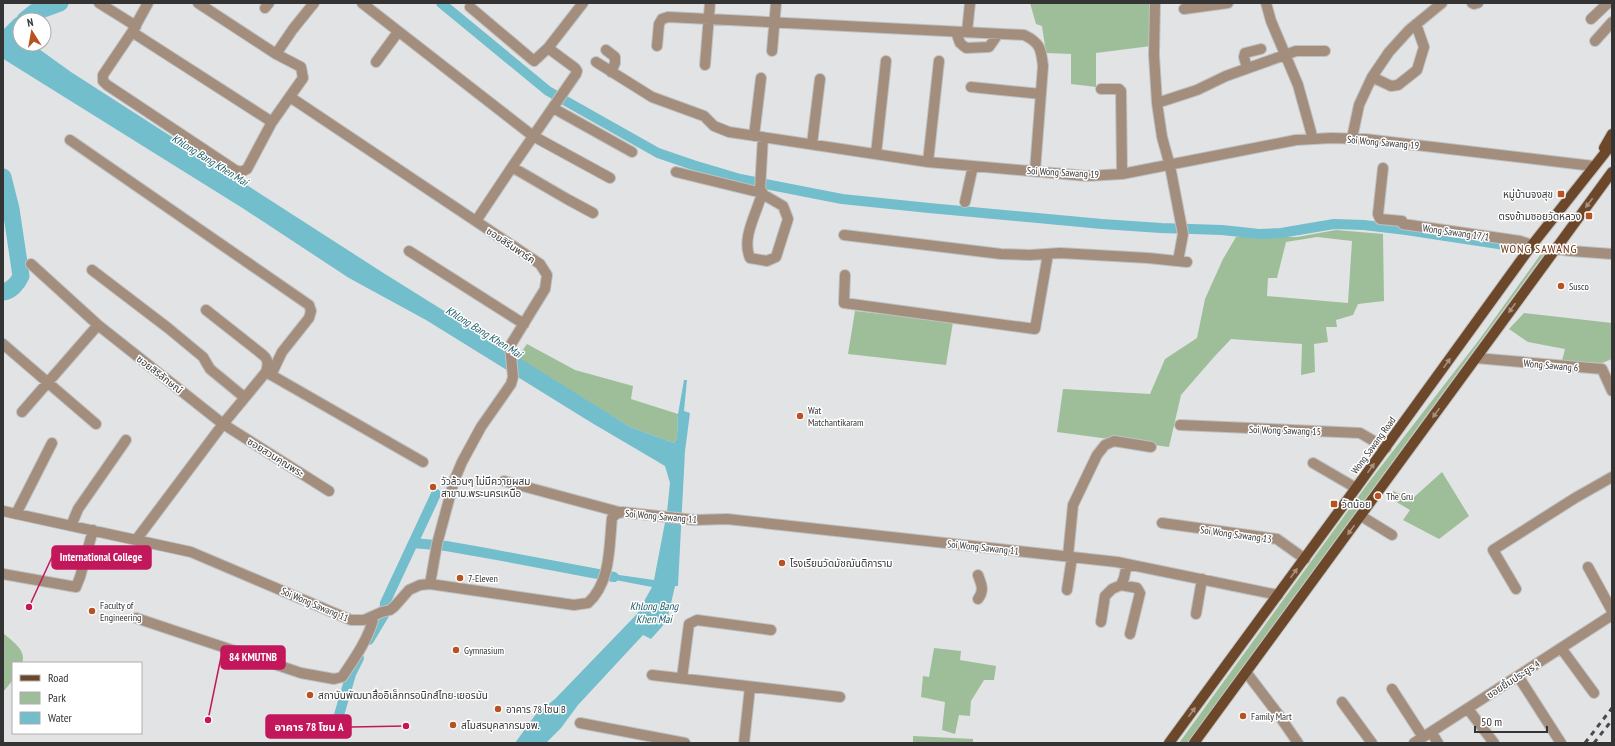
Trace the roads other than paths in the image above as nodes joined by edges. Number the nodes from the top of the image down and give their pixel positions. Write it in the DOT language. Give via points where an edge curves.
graph roads {
  1 [pos="99,3"];
  2 [pos="148,3"];
  3 [pos="198,3"];
  4 [pos="314,3"];
  5 [pos="362,3"];
  6 [pos="583,3"];
  7 [pos="710,3"];
  8 [pos="776,3"];
  9 [pos="970,3"];
  10 [pos="1155,3"];
  11 [pos="1228,3"];
  12 [pos="1266,3"];
  13 [pos="1442,3"];
  14 [pos="1472,3"];
  15 [pos="1478,3"];
  16 [pos="1608,3"];
  17 [pos="470,7"];
  18 [pos="1184,9"];
  19 [pos="709,19"];
  20 [pos="1591,19"];
  21 [pos="1612,22"];
  22 [pos="774,23"];
  23 [pos="1416,24"];
  24 [pos="134,29"];
  25 [pos="398,32"];
  26 [pos="956,32"];
  27 [pos="967,32"];
  28 [pos="998,34"];
  29 [pos="1595,41"];
  30 [pos="658,46"];
  31 [pos="548,48"];
  32 [pos="1261,49"];
  33 [pos="606,50"];
  34 [pos="772,51"];
  35 [pos="1325,51"];
  36 [pos="276,54"];
  37 [pos="1284,56"];
  38 [pos="886,61"];
  39 [pos="939,61"];
  40 [pos="376,62"];
  41 [pos="596,62"];
  42 [pos="705,65"];
  43 [pos="1248,68"];
  44 [pos="611,72"];
  45 [pos="1372,77"];
  46 [pos="761,78"];
  47 [pos="820,79"];
  48 [pos="971,87"];
  49 [pos="1101,89"];
  50 [pos="1041,94"];
  51 [pos="290,97"];
  52 [pos="1158,103"];
  53 [pos="553,108"];
  54 [pos="272,122"];
  55 [pos="1612,134"];
  56 [pos="533,136"];
  57 [pos="759,136"];
  58 [pos="1352,138"];
  59 [pos="1312,139"];
  60 [pos="70,140"];
  61 [pos="812,144"];
  62 [pos="1612,144"];
  63 [pos="632,152"];
  64 [pos="876,154"];
  65 [pos="928,162"];
  66 [pos="1595,164"];
  67 [pos="973,166"];
  68 [pos="1170,166"];
  69 [pos="512,167"];
  70 [pos="1383,168"];
  71 [pos="1035,171"];
  72 [pos="676,172"];
  73 [pos="1612,172"];
  74 [pos="1122,174"];
  75 [pos="610,178"];
  76 [pos="762,193"];
  77 [pos="965,202"];
  78 [pos="593,213"];
  79 [pos="476,221"];
  80 [pos="844,235"];
  81 [pos="1532,245"];
  82 [pos="1555,249"];
  83 [pos="409,251"];
  84 [pos="1048,254"];
  85 [pos="1612,254"];
  86 [pos="31,264"];
  87 [pos="92,270"];
  88 [pos="845,275"];
  89 [pos="206,310"];
  90 [pos="524,324"];
  91 [pos="98,325"];
  92 [pos="3,344"];
  93 [pos="1476,358"];
  94 [pos="268,373"];
  95 [pos="48,384"];
  96 [pos="1612,391"];
  97 [pos="244,397"];
  98 [pos="22,412"];
  99 [pos="96,424"];
  100 [pos="223,424"];
  101 [pos="1180,425"];
  102 [pos="126,440"];
  103 [pos="52,443"];
  104 [pos="1151,447"];
  105 [pos="1386,448"];
  106 [pos="423,462"];
  107 [pos="1313,463"];
  108 [pos="1612,477"];
  109 [pos="504,481"];
  110 [pos="1356,488"];
  111 [pos="329,491"];
  112 [pos="3,511"];
  113 [pos="619,512"];
  114 [pos="16,514"];
  115 [pos="1361,516"];
  116 [pos="1162,523"];
  117 [pos="71,526"];
  118 [pos="93,530"];
  119 [pos="1392,535"];
  120 [pos="136,540"];
  121 [pos="1070,556"];
  122 [pos="1304,559"];
  123 [pos="1127,564"];
  124 [pos="1588,567"];
  125 [pos="3,574"];
  126 [pos="978,575"];
  127 [pos="1202,579"];
  128 [pos="430,584"];
  129 [pos="1121,584"];
  130 [pos="1516,589"];
  131 [pos="1067,590"];
  132 [pos="1278,595"];
  133 [pos="978,599"];
  134 [pos="1612,611"];
  135 [pos="382,613"];
  136 [pos="1196,614"];
  137 [pos="1612,615"];
  138 [pos="136,618"];
  139 [pos="1101,622"];
  140 [pos="771,630"];
  141 [pos="1130,634"];
  142 [pos="1561,648"];
  143 [pos="1246,672"];
  144 [pos="652,675"];
  145 [pos="1518,676"];
  146 [pos="682,678"];
  147 [pos="750,687"];
  148 [pos="1392,689"];
  149 [pos="1594,693"];
  150 [pos="840,697"];
  151 [pos="1342,702"];
  152 [pos="1468,708"];
  153 [pos="580,723"];
  154 [pos="1427,735"];
  155 [pos="685,743"];
  156 [pos="744,743"];
  157 [pos="1169,743"];
  158 [pos="1194,743"];
  159 [pos="1298,743"];
  160 [pos="1372,743"];
  161 [pos="1414,743"];
  162 [pos="1438,743"];
  163 [pos="1494,743"];
  164 [pos="1561,743"];
  1 -- 24 [label="street"];
  2 -- 24 [label="street"];
  3 -- 36 [label="street"];
  4 -- 36 [label="street"];
  5 -- 25 [label="street"];
  6 -- 31 [label="street"];
  7 -- 19 [label="street"];
  8 -- 22 [label="street"];
  9 -- 27 [label="street"];
  10 -- 52 [label="street" via="1154,56"];
  11 -- 18 [label="street"];
  12 -- 37 [label="street"];
  13 -- 23 [label="street"];
  14 -- 15 [label="street"];
  16 -- 20 [label="street"];
  17 -- 31 [label="street" via="533,60"];
  19 -- 22 [label="street"];
  19 -- 30 [label="street" via="662,19 659,24"];
  19 -- 42 [label="street"];
  21 -- 29 [label="street"];
  22 -- 26 [label="street"];
  22 -- 34 [label="street"];
  23 -- 45 [label="street" via="1388,52"];
  23 -- 45 [label="street" via="1424,47 1417,70 1398,85 1391,86"];
  24 -- 54 [label="street"];
  24 -- 54 [label="street" via="103,75 103,81 107,85 241,172 247,169"];
  25 -- 40 [label="street"];
  25 -- 56 [label="street"];
  26 -- 27 [label="street"];
  26 -- 28 [label="street" via="960,43 966,48 990,47"];
  27 -- 28 [label="street"];
  28 -- 50 [label="street" via="1024,35 1034,40 1041,50"];
  31 -- 53 [label="street" via="577,71"];
  32 -- 43 [label="street" via="1245,53"];
  33 -- 44 [label="street" via="615,57"];
  35 -- 37 [label="street" via="1296,51"];
  36 -- 51 [label="street" via="301,67 303,72 303,78"];
  37 -- 43 [label="street"];
  37 -- 59 [label="street" via="1298,85"];
  38 -- 64 [label="street"];
  39 -- 65 [label="street"];
  41 -- 44 [label="street, Soi Wong Sawang 19"];
  43 -- 52 [label="street" via="1197,90"];
  44 -- 57 [label="street, Soi Wong Sawang 19" via="652,97 704,116 714,126 729,132"];
  45 -- 58 [label="street" via="1359,105"];
  46 -- 57 [label="street"];
  47 -- 61 [label="street"];
  48 -- 50 [label="street"];
  49 -- 74 [label="street" via="1121,91"];
  50 -- 71 [label="street"];
  51 -- 54 [label="street"];
  51 -- 79 [label="street, ซอยสิรีนพาร์ค"];
  52 -- 68 [label="street" via="1162,137"];
  53 -- 56 [label="street"];
  53 -- 63 [label="street"];
  55 -- 66 [label="main road, Wong Sawang Road"];
  56 -- 69 [label="street"];
  56 -- 75 [label="street"];
  57 -- 61 [label="street, Soi Wong Sawang 19"];
  57 -- 76 [label="street"];
  58 -- 59 [label="street, Soi Wong Sawang 19"];
  58 -- 66 [label="street, Soi Wong Sawang 19"];
  59 -- 68 [label="street, Soi Wong Sawang 19" via="1296,140"];
  60 -- 94 [label="street" via="309,305 309,318"];
  61 -- 64 [label="street, Soi Wong Sawang 19"];
  62 -- 66 [label="main road, Wong Sawang Road"];
  64 -- 65 [label="street, Soi Wong Sawang 19"];
  65 -- 67 [label="street, Soi Wong Sawang 19"];
  66 -- 81 [label="main road, Wong Sawang Road"];
  67 -- 71 [label="street, Soi Wong Sawang 19"];
  67 -- 77 [label="street"];
  68 -- 74 [label="street, Soi Wong Sawang 19"];
  68 -- 84 [label="street" via="1183,234 1182,262 1091,254"];
  69 -- 78 [label="street"];
  69 -- 79 [label="street"];
  70 -- 81 [label="street, Wong Sawang 17/1" via="1378,214 1380,218"];
  71 -- 74 [label="street, Soi Wong Sawang 19" via="1087,176"];
  72 -- 76 [label="street"];
  73 -- 82 [label="main road, one-way"];
  76 -- 76 [label="street" via="783,206 788,219 776,257 767,261 750,258 747,250 753,219"];
  79 -- 90 [label="street, ซอยสิรีนพาร์ค" via="540,264 547,275 545,290"];
  80 -- 84 [label="street" via="1001,254"];
  105 -- 81 [label="main road, Wong Sawang Road, one-way"];
  82 -- 85 [label="street"];
  82 -- 93 [label="main road, one-way"];
  83 -- 90 [label="street"];
  84 -- 88 [label="street" via="1035,329 844,303"];
  86 -- 91 [label="street, ซอยสิริลักษณ์"];
  87 -- 97 [label="street" via="203,357 210,369"];
  89 -- 94 [label="street" via="266,358"];
  90 -- 128 [label="street, ซอยสิรีนพาร์ค" via="510,346 513,377 511,384 478,433 454,481 437,544"];
  91 -- 95 [label="street"];
  91 -- 100 [label="street, ซอยสิริลักษณ์"];
  92 -- 95 [label="street"];
  93 -- 96 [label="street, Wong Sawang 6" via="1602,369"];
  93 -- 115 [label="main road, one-way"];
  94 -- 97 [label="street"];
  94 -- 106 [label="street"];
  95 -- 98 [label="street"];
  95 -- 99 [label="street"];
  97 -- 100 [label="street"];
  100 -- 111 [label="street, ซอยสวนคุณพระ"];
  100 -- 120 [label="street"];
  101 -- 105 [label="street, Soi Wong Sawang 15" via="1360,433"];
  102 -- 117 [label="street" via="78,509"];
  103 -- 114 [label="street"];
  104 -- 121 [label="street" via="1114,442 1105,445 1097,455 1073,505"];
  110 -- 105 [label="main road, Wong Sawang Road, one-way"];
  107 -- 110 [label="street"];
  108 -- 130 [label="street" via="1493,550"];
  109 -- 113 [label="street"];
  110 -- 122 [label="main road, Wong Sawang Road"];
  112 -- 114 [label="street, Soi Wong Sawang 11"];
  113 -- 121 [label="street, Soi Wong Sawang 11" via="695,520 727,519"];
  113 -- 128 [label="street, Soi Wong Sawang 11" via="612,518 605,575 593,599 588,603 574,605"];
  114 -- 117 [label="street, Soi Wong Sawang 11"];
  115 -- 119 [label="street"];
  115 -- 143 [label="main road, one-way"];
  116 -- 122 [label="street, Soi Wong Sawang 13" via="1277,539"];
  117 -- 118 [label="street, Soi Wong Sawang 11"];
  118 -- 120 [label="street, Soi Wong Sawang 11"];
  118 -- 125 [label="street" via="76,587"];
  120 -- 135 [label="street, Soi Wong Sawang 11" via="191,552 352,620 364,620"];
  121 -- 123 [label="street, Soi Wong Sawang 11"];
  121 -- 131 [label="street"];
  132 -- 122 [label="main road, Wong Sawang Road, one-way"];
  123 -- 127 [label="street, Soi Wong Sawang 11"];
  123 -- 129 [label="street"];
  124 -- 134 [label="street"];
  126 -- 133 [label="street" via="982,586 982,594"];
  127 -- 132 [label="street, Soi Wong Sawang 11"];
  127 -- 136 [label="street"];
  128 -- 135 [label="street, Soi Wong Sawang 11" via="409,590 394,607"];
  129 -- 139 [label="street" via="1105,596"];
  129 -- 141 [label="street" via="1136,588 1140,593"];
  157 -- 132 [label="main road, Wong Sawang Road, one-way"];
  135 -- 138 [label="street" via="342,677 334,679 301,673"];
  137 -- 142 [label="street, ซอยยิ้มประยูร 4"];
  140 -- 146 [label="street" via="692,621 689,624"];
  142 -- 145 [label="street, ซอยยิ้มประยูร 4"];
  142 -- 149 [label="street"];
  143 -- 158 [label="main road"];
  143 -- 159 [label="street"];
  144 -- 146 [label="street"];
  145 -- 152 [label="street, ซอยยิ้มประยูร 4"];
  145 -- 164 [label="street"];
  146 -- 147 [label="street"];
  147 -- 150 [label="street"];
  147 -- 156 [label="street"];
  148 -- 154 [label="street"];
  151 -- 160 [label="street"];
  152 -- 154 [label="street, ซอยยิ้มประยูร 4"];
  152 -- 163 [label="street"];
  153 -- 155 [label="street"];
  154 -- 161 [label="street, ซอยยิ้มประยูร 4"];
  154 -- 162 [label="street"];
}
